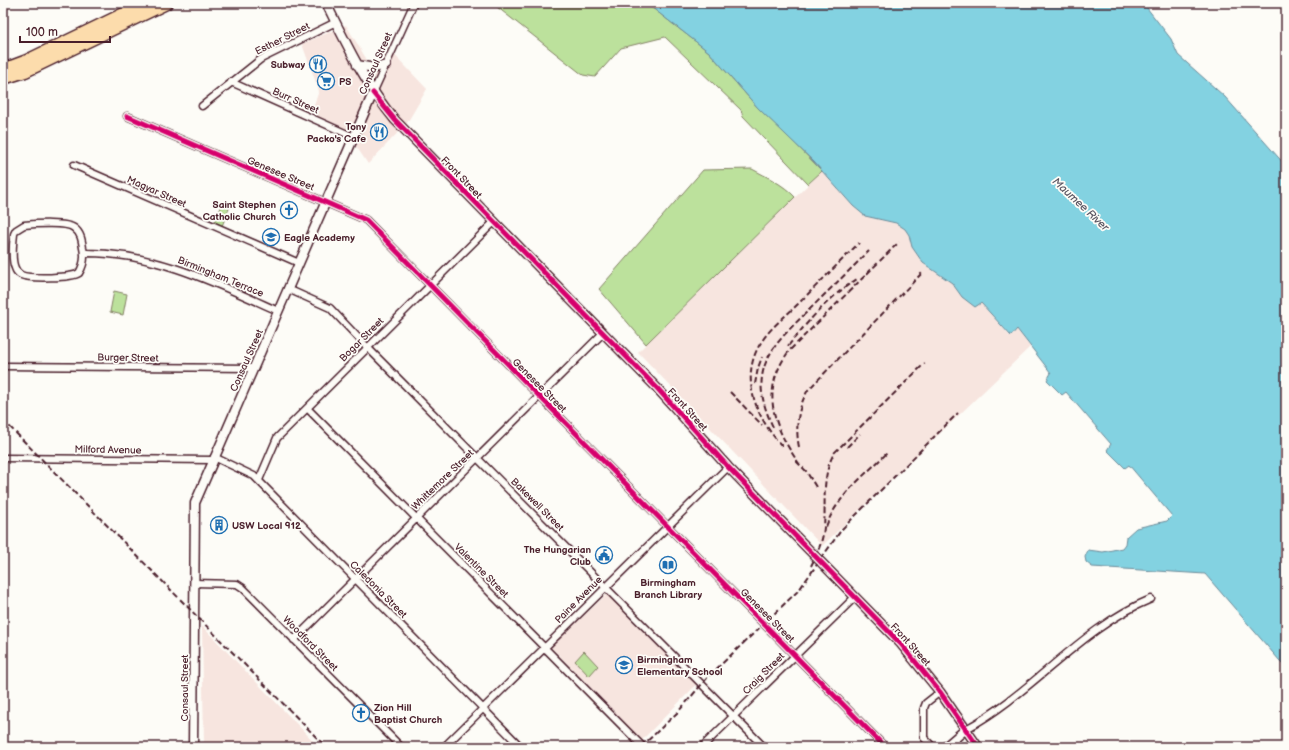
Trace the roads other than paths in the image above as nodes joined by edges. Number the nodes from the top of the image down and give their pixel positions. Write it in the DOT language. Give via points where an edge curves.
graph roads {
  1 [pos="147,3"];
  2 [pos="166,3"];
  3 [pos="326,3"];
  4 [pos="414,3"];
  5 [pos="336,22"];
  6 [pos="357,65"];
  7 [pos="386,65"];
  8 [pos="3,70"];
  9 [pos="3,78"];
  10 [pos="231,82"];
  11 [pos="373,93"];
  12 [pos="202,106"];
  13 [pos="127,116"];
  14 [pos="354,137"];
  15 [pos="74,165"];
  16 [pos="325,202"];
  17 [pos="494,222"];
  18 [pos="84,253"];
  19 [pos="299,263"];
  20 [pos="429,286"];
  21 [pos="288,289"];
  22 [pos="278,311"];
  23 [pos="603,332"];
  24 [pos="367,347"];
  25 [pos="3,366"];
  26 [pos="253,368"];
  27 [pos="540,396"];
  28 [pos="307,408"];
  29 [pos="3,458"];
  30 [pos="478,458"];
  31 [pos="214,459"];
  32 [pos="728,466"];
  33 [pos="259,480"];
  34 [pos="416,518"];
  35 [pos="667,526"];
  36 [pos="355,580"];
  37 [pos="194,583"];
  38 [pos="605,586"];
  39 [pos="855,597"];
  40 [pos="1151,599"];
  41 [pos="294,640"];
  42 [pos="545,647"];
  43 [pos="795,655"];
  44 [pos="940,692"];
  45 [pos="483,708"];
  46 [pos="734,716"];
  47 [pos="966,729"];
  48 [pos="194,747"];
  49 [pos="401,747"];
  50 [pos="444,747"];
  51 [pos="522,747"];
  52 [pos="643,747"];
  53 [pos="702,747"];
  54 [pos="764,747"];
  55 [pos="885,747"];
  56 [pos="933,747"];
  57 [pos="945,747"];
  58 [pos="978,747"];
  1 -- 8 [label="highway"];
  2 -- 9 [label="highway" via="25,71"];
  3 -- 5 [label="street, Front Street"];
  4 -- 7 [label="street, Consaul Street"];
  5 -- 6 [label="street, Front Street"];
  5 -- 10 [label="street, Esther Street" via="261,59"];
  6 -- 7 [label="street" via="375,68"];
  6 -- 11 [label="street, Front Street"];
  7 -- 11 [label="street, Consaul Street"];
  10 -- 12 [label="street, Esther Street"];
  10 -- 14 [label="street, Burr Street"];
  11 -- 14 [label="street, Consaul Street"];
  11 -- 17 [label="street, Front Street" via="395,120"];
  13 -- 16 [label="street, Genesee Street"];
  14 -- 16 [label="street, Consaul Street"];
  15 -- 19 [label="street, Magyar Street"];
  16 -- 19 [label="street, Consaul Street"];
  16 -- 20 [label="street, Genesee Street" via="366,220"];
  17 -- 20 [label="street, Bogar Street"];
  17 -- 23 [label="street, Front Street"];
  18 -- 18 [label="street" via="80,236 71,226 24,225 14,234 13,263 21,275 76,275 82,269"];
  18 -- 22 [label="street, Birmingham Terrace" via="122,255 184,270"];
  19 -- 21 [label="street, Consaul Street"];
  20 -- 24 [label="street, Bogar Street"];
  20 -- 27 [label="street, Genesee Street"];
  21 -- 22 [label="street, Consaul Street"];
  21 -- 24 [label="street, Bakewell Street" via="330,308"];
  22 -- 26 [label="street, Consaul Street"];
  23 -- 27 [label="street, Whittemore Street"];
  23 -- 32 [label="street, Front Street"];
  24 -- 28 [label="street, Bogar Street"];
  24 -- 30 [label="street, Bakewell Street"];
  25 -- 26 [label="street, Burger Street"];
  26 -- 31 [label="street, Consaul Street"];
  27 -- 30 [label="street, Whittemore Street"];
  27 -- 35 [label="street, Genesee Street"];
  28 -- 33 [label="street, Bogar Street" via="277,438"];
  28 -- 34 [label="street, Valentine Street"];
  29 -- 31 [label="street, Milford Avenue"];
  30 -- 34 [label="street, Whittemore Street"];
  30 -- 38 [label="street, Bakewell Street"];
  31 -- 33 [label="street, Caledonia Street"];
  31 -- 37 [label="street, Consaul Street" via="195,503"];
  32 -- 35 [label="street, Paine Avenue"];
  32 -- 39 [label="street, Front Street"];
  33 -- 36 [label="street, Caledonia Street"];
  34 -- 36 [label="street, Whittemore Street"];
  34 -- 42 [label="street, Valentine Street"];
  35 -- 38 [label="street, Paine Avenue"];
  35 -- 43 [label="street, Genesee Street"];
  36 -- 41 [label="street, Whittemore Street"];
  36 -- 45 [label="street, Caledonia Street"];
  37 -- 41 [label="street, Woodford Street" via="238,584"];
  37 -- 48 [label="street, Consaul Street"];
  38 -- 42 [label="street, Paine Avenue"];
  38 -- 46 [label="street, Bakewell Street"];
  39 -- 43 [label="street, Craig Street"];
  39 -- 44 [label="street, Front Street" via="901,644"];
  40 -- 47 [label="street" via="1110,620 1057,660 1008,702"];
  41 -- 49 [label="street, Woodford Street"];
  42 -- 45 [label="street, Paine Avenue"];
  42 -- 52 [label="street, Valentine Street"];
  43 -- 46 [label="street, Craig Street"];
  43 -- 55 [label="street, Genesee Street"];
  44 -- 47 [label="street, Front Street"];
  44 -- 56 [label="street" via="924,708 924,738"];
  45 -- 50 [label="street, Paine Avenue"];
  45 -- 51 [label="street, Caledonia Street"];
  46 -- 53 [label="street, Craig Street"];
  46 -- 54 [label="street, Bakewell Street"];
  47 -- 57 [label="street"];
  47 -- 58 [label="street, Front Street"];
}
